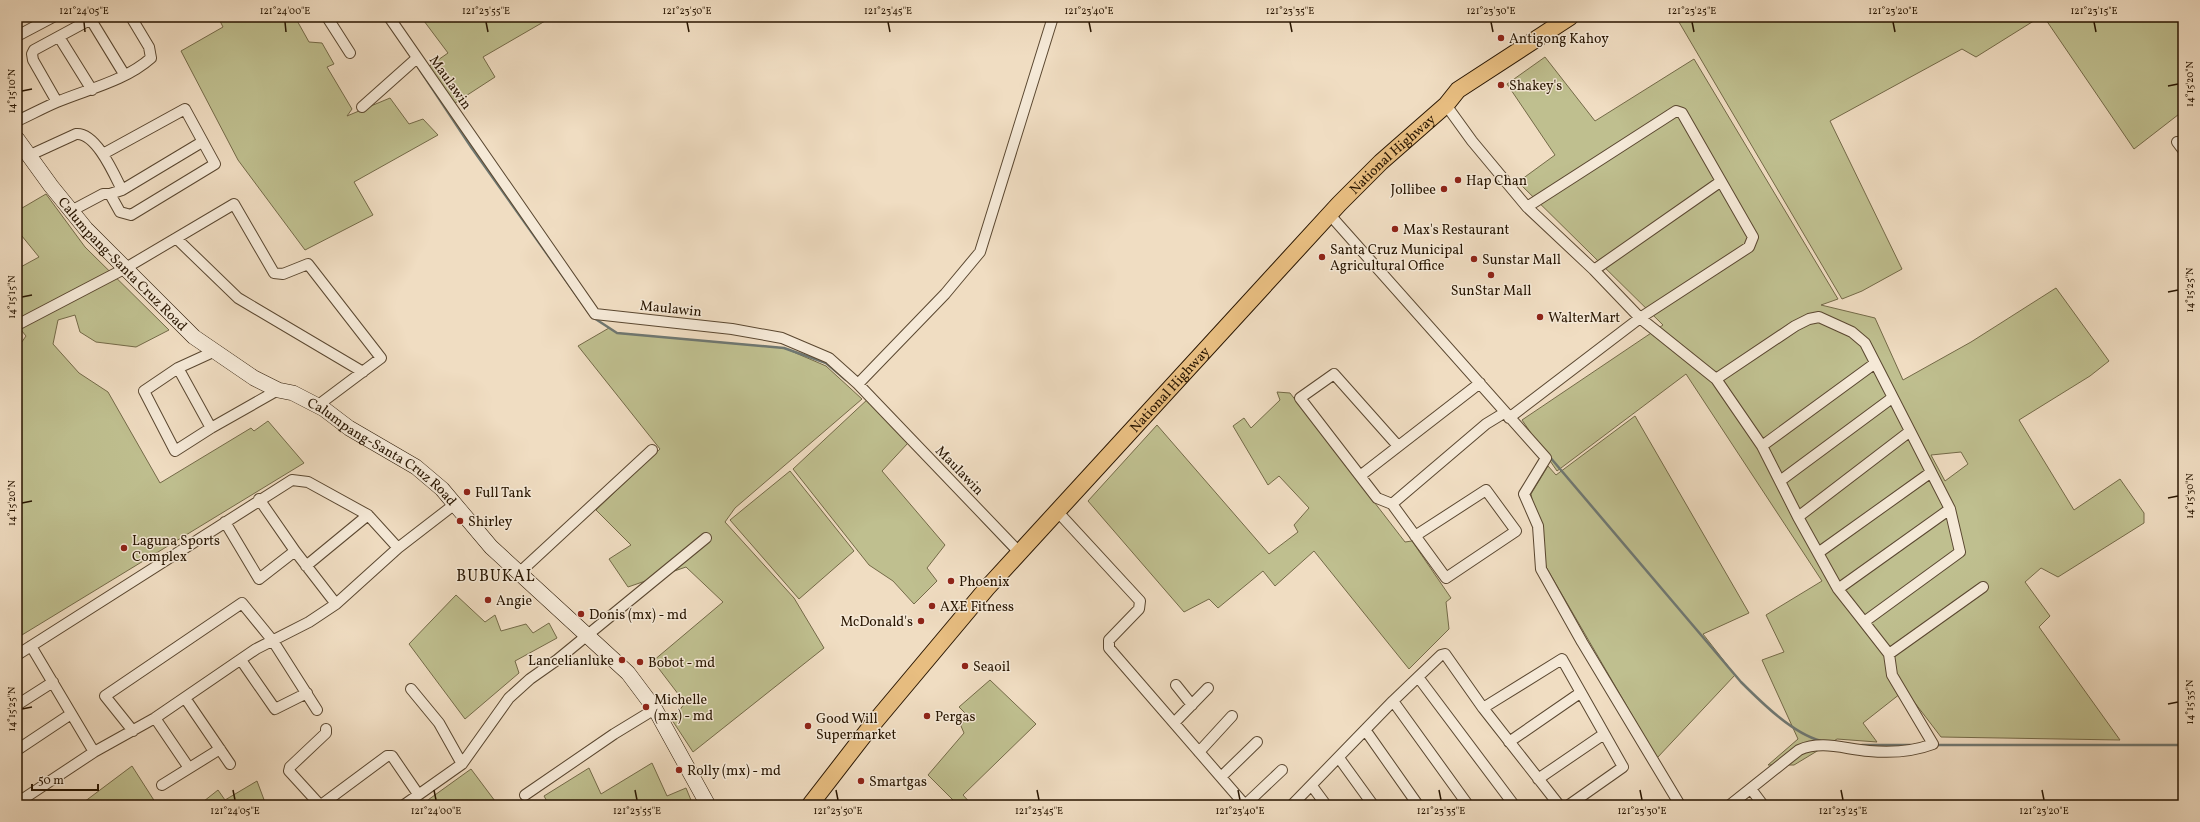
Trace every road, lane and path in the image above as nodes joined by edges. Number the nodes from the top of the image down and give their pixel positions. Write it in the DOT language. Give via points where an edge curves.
graph roads {
  1 [pos="53,17"];
  2 [pos="131,17"];
  3 [pos="327,17"];
  4 [pos="389,17"];
  5 [pos="1053,17"];
  6 [pos="1570,17"];
  7 [pos="93,18"];
  8 [pos="17,36"];
  9 [pos="59,37"];
  10 [pos="350,53"];
  11 [pos="417,58"];
  12 [pos="124,74"];
  13 [pos="92,90"];
  14 [pos="57,102"];
  15 [pos="1446,105"];
  16 [pos="362,107"];
  17 [pos="17,121"];
  18 [pos="17,139"];
  19 [pos="202,142"];
  20 [pos="103,154"];
  21 [pos="28,156"];
  22 [pos="1720,182"];
  23 [pos="122,190"];
  24 [pos="110,194"];
  25 [pos="1527,207"];
  26 [pos="71,211"];
  27 [pos="1330,216"];
  28 [pos="177,239"];
  29 [pos="124,269"];
  30 [pos="1594,270"];
  31 [pos="1640,318"];
  32 [pos="17,325"];
  33 [pos="213,352"];
  34 [pos="1874,364"];
  35 [pos="178,368"];
  36 [pos="363,372"];
  37 [pos="1716,378"];
  38 [pos="1480,383"];
  39 [pos="858,384"];
  40 [pos="278,390"];
  41 [pos="1892,398"];
  42 [pos="317,406"];
  43 [pos="1506,415"];
  44 [pos="211,428"];
  45 [pos="1909,432"];
  46 [pos="1398,446"];
  47 [pos="1762,446"];
  48 [pos="652,450"];
  49 [pos="1930,473"];
  50 [pos="1360,476"];
  51 [pos="1780,480"];
  52 [pos="260,499"];
  53 [pos="455,504"];
  54 [pos="1392,504"];
  55 [pos="1950,509"];
  56 [pos="1057,511"];
  57 [pos="368,515"];
  58 [pos="1798,517"];
  59 [pos="225,522"];
  60 [pos="1415,536"];
  61 [pos="706,538"];
  62 [pos="398,548"];
  63 [pos="294,551"];
  64 [pos="1019,552"];
  65 [pos="1818,553"];
  66 [pos="306,566"];
  67 [pos="520,572"];
  68 [pos="1983,587"];
  69 [pos="1838,589"];
  70 [pos="336,604"];
  71 [pos="1864,622"];
  72 [pos="587,634"];
  73 [pos="273,641"];
  74 [pos="31,646"];
  75 [pos="1889,654"];
  76 [pos="17,655"];
  77 [pos="241,660"];
  78 [pos="1418,677"];
  79 [pos="53,682"];
  80 [pos="1176,685"];
  81 [pos="1208,688"];
  82 [pos="410,689"];
  83 [pos="307,693"];
  84 [pos="1580,693"];
  85 [pos="185,698"];
  86 [pos="1393,701"];
  87 [pos="1192,705"];
  88 [pos="17,706"];
  89 [pos="1483,708"];
  90 [pos="655,709"];
  91 [pos="317,710"];
  92 [pos="72,714"];
  93 [pos="1232,716"];
  94 [pos="155,718"];
  95 [pos="1174,724"];
  96 [pos="326,730"];
  97 [pos="134,731"];
  98 [pos="1366,731"];
  99 [pos="1604,734"];
  100 [pos="1257,742"];
  101 [pos="1509,742"];
  102 [pos="220,749"];
  103 [pos="17,750"];
  104 [pos="94,752"];
  105 [pos="1199,752"];
  106 [pos="1339,758"];
  107 [pos="230,764"];
  108 [pos="462,764"];
  109 [pos="189,768"];
  110 [pos="1282,770"];
  111 [pos="1221,778"];
  112 [pos="1538,779"];
  113 [pos="162,785"];
  114 [pos="1312,786"];
  115 [pos="1751,789"];
  116 [pos="418,794"];
  117 [pos="525,795"];
  118 [pos="17,803"];
  119 [pos="321,805"];
  120 [pos="404,805"];
  121 [pos="708,805"];
  122 [pos="810,805"];
  123 [pos="1245,805"];
  124 [pos="1292,805"];
  125 [pos="1326,805"];
  126 [pos="1373,805"];
  127 [pos="1418,805"];
  128 [pos="1468,805"];
  129 [pos="1514,805"];
  130 [pos="1559,805"];
  131 [pos="1569,805"];
  132 [pos="1680,805"];
  133 [pos="1730,805"];
  134 [pos="1763,805"];
  1 -- 8 [label="street"];
  2 -- 12 [label="street" via="149,47 151,58 140,68"];
  3 -- 10 [label="street"];
  4 -- 11 [label="street, Maulawin"];
  5 -- 39 [label="street" via="980,252 945,294"];
  6 -- 15 [label="main road, National Highway" via="1458,90"];
  7 -- 9 [label="street"];
  7 -- 12 [label="street"];
  9 -- 13 [label="street"];
  9 -- 14 [label="street" via="34,50 32,54"];
  11 -- 16 [label="street"];
  11 -- 39 [label="street, Maulawin" via="595,314 732,329 782,338 829,358"];
  12 -- 13 [label="street"];
  13 -- 14 [label="street"];
  14 -- 17 [label="street"];
  15 -- 25 [label="street" via="1472,141"];
  15 -- 27 [label="main road, National Highway" via="1381,162"];
  18 -- 21 [label="main road, Calumpang-Santa Cruz Road"];
  19 -- 20 [label="street" via="185,109"];
  19 -- 23 [label="street"];
  19 -- 24 [label="street" via="215,164 131,215 120,212"];
  20 -- 21 [label="street" via="88,136 82,133"];
  20 -- 23 [label="street"];
  21 -- 26 [label="main road, Calumpang-Santa Cruz Road"];
  22 -- 25 [label="street" via="1682,113 1676,111"];
  22 -- 30 [label="street"];
  22 -- 31 [label="street" via="1749,228 1753,237 1749,247"];
  23 -- 24 [label="street"];
  24 -- 26 [label="street" via="103,194"];
  25 -- 30 [label="street"];
  26 -- 29 [label="main road, Calumpang-Santa Cruz Road"];
  27 -- 38 [label="street"];
  27 -- 56 [label="main road, National Highway"];
  28 -- 29 [label="street"];
  28 -- 36 [label="street" via="238,298"];
  28 -- 36 [label="street" via="234,204 274,273 283,274 308,264 381,358"];
  29 -- 32 [label="street"];
  29 -- 33 [label="main road, Calumpang-Santa Cruz Road"];
  30 -- 31 [label="street"];
  31 -- 37 [label="street"];
  31 -- 43 [label="street"];
  33 -- 35 [label="street"];
  33 -- 40 [label="main road, Calumpang-Santa Cruz Road"];
  34 -- 37 [label="street" via="1864,343 1852,332 1819,317 1795,326"];
  34 -- 41 [label="street"];
  34 -- 47 [label="street"];
  35 -- 44 [label="street"];
  35 -- 44 [label="street" via="144,391 175,451"];
  36 -- 42 [label="street"];
  37 -- 47 [label="street"];
  38 -- 43 [label="street"];
  38 -- 46 [label="street"];
  39 -- 64 [label="street, Maulawin"];
  40 -- 42 [label="main road, Calumpang-Santa Cruz Road" via="294,393"];
  40 -- 44 [label="street"];
  41 -- 45 [label="street"];
  41 -- 51 [label="street"];
  42 -- 53 [label="main road, Calumpang-Santa Cruz Road" via="416,467"];
  43 -- 54 [label="street" via="1486,424"];
  43 -- 132 [label="street" via="1546,458 1524,494 1538,526 1541,569"];
  45 -- 49 [label="street"];
  45 -- 58 [label="street"];
  46 -- 50 [label="street"];
  46 -- 50 [label="street" via="1334,374 1300,398"];
  47 -- 51 [label="street"];
  48 -- 67 [label="street"];
  49 -- 55 [label="street"];
  49 -- 65 [label="street"];
  50 -- 54 [label="street" via="1376,498"];
  51 -- 58 [label="street"];
  52 -- 57 [label="street" via="292,480 308,482"];
  52 -- 59 [label="street"];
  52 -- 63 [label="street"];
  53 -- 62 [label="street"];
  53 -- 67 [label="main road, Calumpang-Santa Cruz Road" via="491,547"];
  54 -- 60 [label="street"];
  55 -- 69 [label="street"];
  55 -- 71 [label="street" via="1960,552"];
  56 -- 64 [label="main road, National Highway"];
  56 -- 95 [label="street" via="1140,601 1139,609 1109,640 1109,648"];
  57 -- 62 [label="street"];
  57 -- 66 [label="street"];
  58 -- 65 [label="street"];
  59 -- 63 [label="street" via="259,579"];
  59 -- 74 [label="street"];
  60 -- 60 [label="street" via="1446,578 1516,530 1486,490"];
  61 -- 72 [label="street"];
  62 -- 70 [label="street"];
  63 -- 66 [label="street"];
  64 -- 122 [label="main road, National Highway" via="873,725"];
  65 -- 69 [label="street"];
  66 -- 70 [label="street"];
  67 -- 72 [label="main road, Calumpang-Santa Cruz Road"];
  68 -- 75 [label="street"];
  69 -- 71 [label="street"];
  70 -- 73 [label="street"];
  71 -- 75 [label="street"];
  72 -- 90 [label="main road, Calumpang-Santa Cruz Road" via="628,673"];
  72 -- 108 [label="street" via="509,698"];
  73 -- 77 [label="street"];
  73 -- 83 [label="street"];
  73 -- 97 [label="street" via="242,603 105,696"];
  74 -- 76 [label="street"];
  74 -- 79 [label="street"];
  75 -- 115 [label="street" via="1892,676 1933,744 1915,751 1870,751 1828,744 1811,744 1799,750"];
  77 -- 83 [label="street" via="275,709"];
  77 -- 85 [label="street"];
  78 -- 86 [label="street"];
  78 -- 89 [label="street" via="1446,654"];
  78 -- 129 [label="street"];
  79 -- 88 [label="street"];
  79 -- 92 [label="street"];
  80 -- 87 [label="street"];
  81 -- 87 [label="street"];
  82 -- 108 [label="street" via="439,723"];
  83 -- 91 [label="street"];
  84 -- 89 [label="street" via="1562,659"];
  84 -- 99 [label="street"];
  84 -- 101 [label="street"];
  85 -- 94 [label="street"];
  85 -- 102 [label="street"];
  86 -- 98 [label="street"];
  86 -- 128 [label="street"];
  87 -- 95 [label="street"];
  89 -- 101 [label="street"];
  90 -- 117 [label="street"];
  90 -- 121 [label="main road, Calumpang-Santa Cruz Road"];
  92 -- 103 [label="street"];
  92 -- 104 [label="street"];
  93 -- 105 [label="street"];
  94 -- 97 [label="street"];
  94 -- 109 [label="street"];
  95 -- 105 [label="street"];
  96 -- 119 [label="street" via="326,733 290,767 289,771"];
  97 -- 104 [label="street"];
  98 -- 106 [label="street"];
  98 -- 127 [label="street"];
  99 -- 112 [label="street"];
  99 -- 131 [label="street" via="1623,767"];
  100 -- 111 [label="street"];
  101 -- 112 [label="street"];
  102 -- 107 [label="street"];
  102 -- 109 [label="street"];
  104 -- 118 [label="street"];
  105 -- 111 [label="street"];
  106 -- 114 [label="street"];
  106 -- 126 [label="street"];
  108 -- 116 [label="street"];
  109 -- 113 [label="street"];
  110 -- 123 [label="street"];
  111 -- 123 [label="street"];
  112 -- 130 [label="street"];
  114 -- 124 [label="street"];
  114 -- 125 [label="street"];
  115 -- 133 [label="street"];
  115 -- 134 [label="street"];
  116 -- 119 [label="street" via="392,756 388,756"];
  116 -- 120 [label="street"];
}
